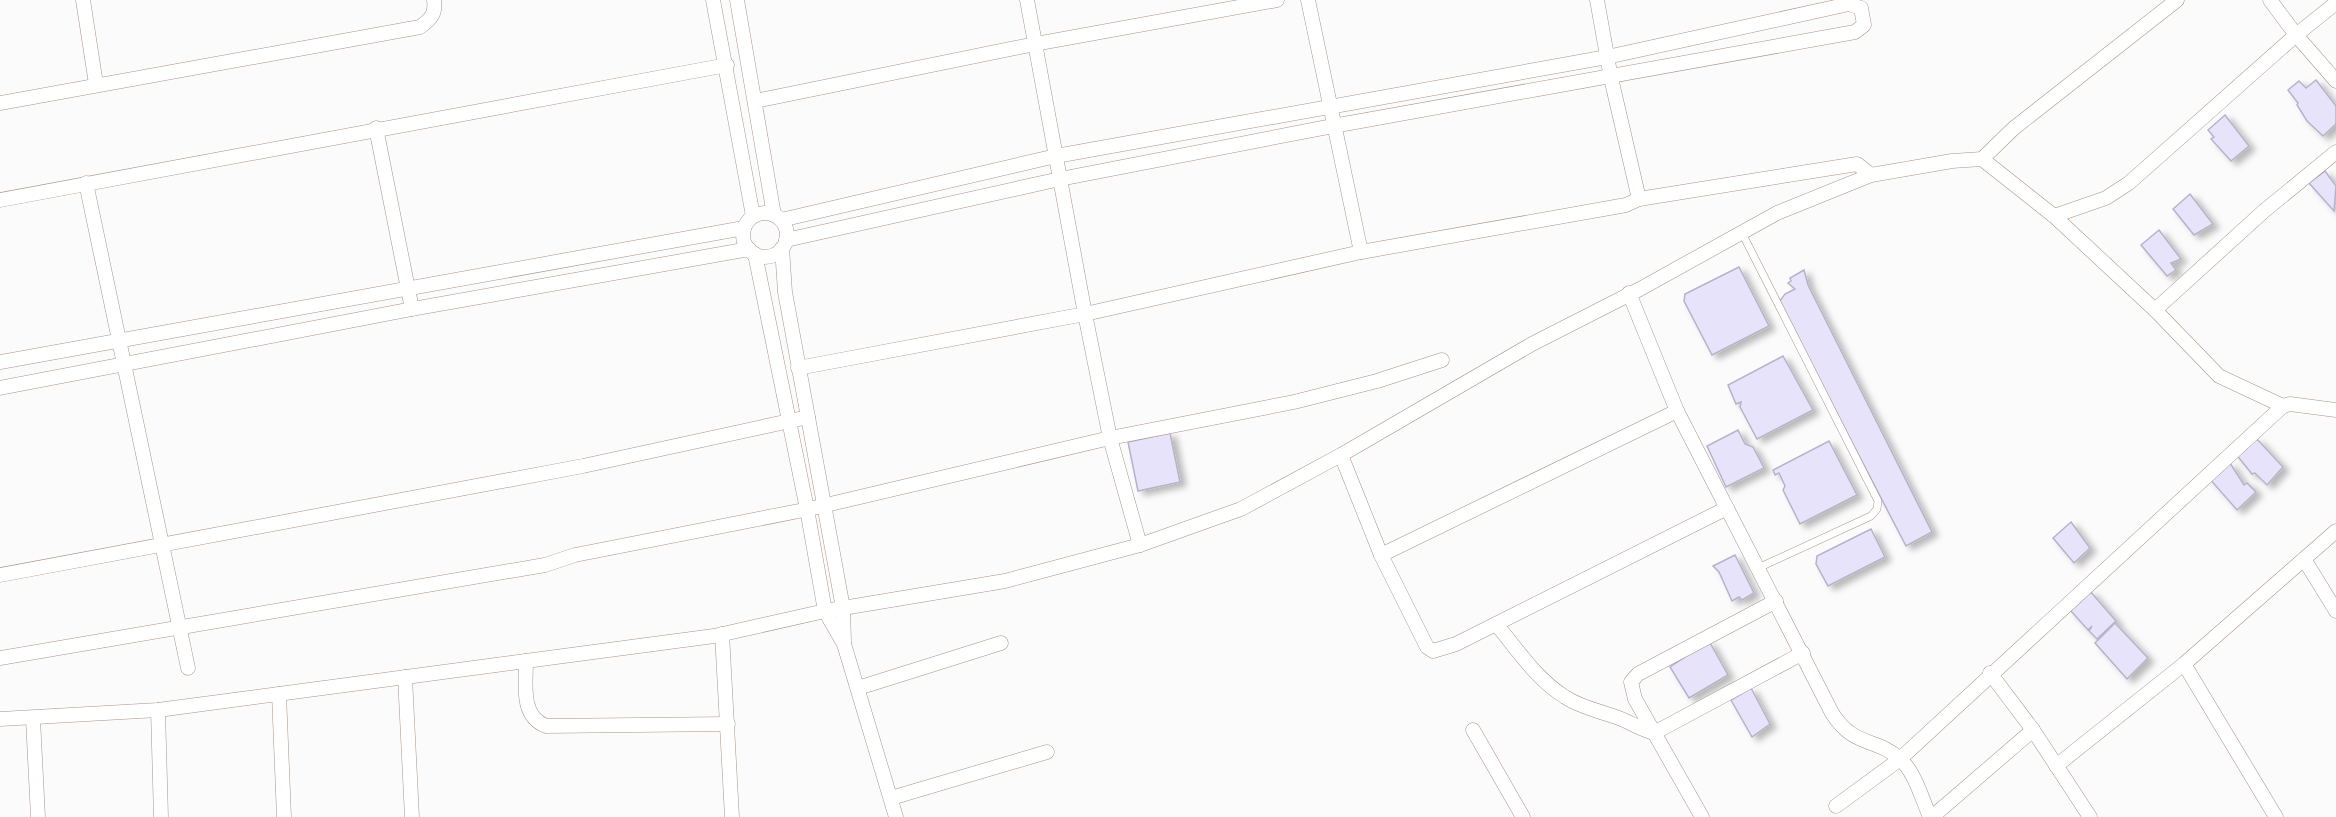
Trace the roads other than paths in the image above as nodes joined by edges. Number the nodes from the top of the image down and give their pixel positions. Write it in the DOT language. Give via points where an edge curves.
graph roads {
  1 [pos="83,0"];
  2 [pos="434,0"];
  3 [pos="713,0"];
  4 [pos="737,0"];
  5 [pos="1027,0"];
  6 [pos="1277,0"];
  7 [pos="1308,0"];
  8 [pos="1597,0"];
  9 [pos="2177,0"];
  10 [pos="2270,0"];
  11 [pos="2336,3"];
  12 [pos="2296,35"];
  13 [pos="1035,44"];
  14 [pos="1607,57"];
  15 [pos="727,65"];
  16 [pos="1611,78"];
  17 [pos="2336,81"];
  18 [pos="96,84"];
  19 [pos="755,101"];
  20 [pos="0,103"];
  21 [pos="1329,107"];
  22 [pos="1333,126"];
  23 [pos="376,128"];
  24 [pos="2336,152"];
  25 [pos="1056,156"];
  26 [pos="1982,159"];
  27 [pos="1871,175"];
  28 [pos="1060,179"];
  29 [pos="86,183"];
  30 [pos="1639,199"];
  31 [pos="0,200"];
  32 [pos="753,216"];
  33 [pos="2054,216"];
  34 [pos="778,218"];
  35 [pos="744,228"];
  36 [pos="1742,232"];
  37 [pos="784,244"];
  38 [pos="752,252"];
  39 [pos="1361,252"];
  40 [pos="407,287"];
  41 [pos="1629,294"];
  42 [pos="412,309"];
  43 [pos="2155,310"];
  44 [pos="1084,314"];
  45 [pos="121,339"];
  46 [pos="1442,360"];
  47 [pos="0,362"];
  48 [pos="124,364"];
  49 [pos="798,368"];
  50 [pos="0,388"];
  51 [pos="2283,406"];
  52 [pos="2336,410"];
  53 [pos="1677,411"];
  54 [pos="808,417"];
  55 [pos="789,422"];
  56 [pos="1110,438"];
  57 [pos="1341,455"];
  58 [pos="824,503"];
  59 [pos="1727,508"];
  60 [pos="807,509"];
  61 [pos="2336,531"];
  62 [pos="1140,545"];
  63 [pos="160,547"];
  64 [pos="1381,555"];
  65 [pos="2304,559"];
  66 [pos="1758,568"];
  67 [pos="0,575"];
  68 [pos="1776,602"];
  69 [pos="843,608"];
  70 [pos="825,611"];
  71 [pos="2336,611"];
  72 [pos="1496,624"];
  73 [pos="178,628"];
  74 [pos="722,634"];
  75 [pos="1001,643"];
  76 [pos="844,644"];
  77 [pos="1803,653"];
  78 [pos="0,658"];
  79 [pos="526,661"];
  80 [pos="2184,664"];
  81 [pos="188,668"];
  82 [pos="1990,673"];
  83 [pos="405,677"];
  84 [pos="858,688"];
  85 [pos="279,694"];
  86 [pos="158,710"];
  87 [pos="0,719"];
  88 [pos="33,719"];
  89 [pos="728,724"];
  90 [pos="1473,730"];
  91 [pos="2033,730"];
  92 [pos="1654,733"];
  93 [pos="1047,752"];
  94 [pos="1900,759"];
  95 [pos="2056,766"];
  96 [pos="891,798"];
  97 [pos="1836,806"];
  98 [pos="38,817"];
  99 [pos="161,817"];
  100 [pos="284,817"];
  101 [pos="412,817"];
  102 [pos="732,817"];
  103 [pos="896,817"];
  104 [pos="1523,817"];
  105 [pos="1702,817"];
  106 [pos="1931,817"];
  107 [pos="2090,817"];
  108 [pos="2276,817"];
  1 -- 18 [label="street"];
  2 -- 18 [label="street" via="431,20 420,27"];
  3 -- 15 [label="street"];
  4 -- 19 [label="street"];
  5 -- 13 [label="street"];
  6 -- 13 [label="street"];
  7 -- 21 [label="street"];
  8 -- 14 [label="street"];
  9 -- 26 [label="street" via="2014,128"];
  10 -- 12 [label="street"];
  11 -- 12 [label="street"];
  12 -- 17 [label="street"];
  12 -- 33 [label="street" via="2129,183 2106,198"];
  13 -- 19 [label="street"];
  13 -- 25 [label="street"];
  14 -- 16 [label="street"];
  14 -- 16 [label="street" via="1849,4 1861,8 1863,18 1863,29 1856,32"];
  14 -- 21 [label="street"];
  15 -- 23 [label="street"];
  15 -- 32 [label="street"];
  16 -- 22 [label="street"];
  16 -- 30 [label="street"];
  18 -- 20 [label="street"];
  19 -- 34 [label="street"];
  21 -- 22 [label="street"];
  21 -- 25 [label="street"];
  22 -- 28 [label="street"];
  22 -- 39 [label="street"];
  23 -- 29 [label="street"];
  23 -- 40 [label="street"];
  24 -- 43 [label="street" via="2264,210"];
  25 -- 28 [label="street"];
  25 -- 34 [label="street"];
  26 -- 27 [label="street"];
  26 -- 33 [label="street"];
  27 -- 30 [label="street" via="1857,164"];
  27 -- 36 [label="street" via="1777,213"];
  28 -- 37 [label="street"];
  28 -- 44 [label="street"];
  29 -- 31 [label="street"];
  29 -- 45 [label="street"];
  30 -- 39 [label="street" via="1626,205"];
  32 -- 34 [label="street" via="768,213"];
  32 -- 35 [label="street"];
  33 -- 43 [label="street"];
  34 -- 37 [label="street" via="786,230"];
  35 -- 38 [label="street" via="743,236"];
  35 -- 40 [label="street"];
  36 -- 41 [label="street"];
  36 -- 66 [label="lane" via="1878,501 1871,516"];
  37 -- 38 [label="street" via="771,256"];
  37 -- 49 [label="street" via="785,292"];
  38 -- 42 [label="street"];
  38 -- 55 [label="street"];
  39 -- 44 [label="street"];
  40 -- 42 [label="street"];
  40 -- 45 [label="street"];
  41 -- 53 [label="street"];
  41 -- 57 [label="street" via="1532,344"];
  42 -- 48 [label="street"];
  43 -- 51 [label="street" via="2219,376"];
  44 -- 49 [label="street"];
  44 -- 56 [label="street"];
  45 -- 47 [label="street"];
  45 -- 48 [label="street"];
  46 -- 56 [label="street" via="1294,402"];
  48 -- 50 [label="street"];
  48 -- 63 [label="street"];
  49 -- 54 [label="street"];
  51 -- 52 [label="street"];
  51 -- 82 [label="street"];
  53 -- 59 [label="street"];
  53 -- 64 [label="street"];
  54 -- 55 [label="street"];
  54 -- 58 [label="street"];
  55 -- 60 [label="street"];
  55 -- 63 [label="street" via="583,466"];
  56 -- 58 [label="street"];
  56 -- 62 [label="street"];
  57 -- 62 [label="street" via="1240,509"];
  57 -- 64 [label="street"];
  58 -- 60 [label="street"];
  58 -- 69 [label="street"];
  59 -- 66 [label="street"];
  59 -- 72 [label="street"];
  60 -- 70 [label="street"];
  60 -- 73 [label="street" via="574,555 545,565"];
  61 -- 65 [label="street"];
  62 -- 69 [label="street" via="1005,581"];
  63 -- 67 [label="street"];
  63 -- 73 [label="street"];
  64 -- 72 [label="street" via="1427,647 1433,651 1441,651"];
  65 -- 71 [label="street"];
  65 -- 80 [label="street"];
  66 -- 68 [label="street"];
  68 -- 77 [label="street"];
  68 -- 92 [label="street" via="1638,674 1631,682 1632,691"];
  69 -- 70 [label="street"];
  69 -- 76 [label="street"];
  70 -- 74 [label="street"];
  70 -- 76 [label="street"];
  72 -- 92 [label="street" via="1529,666 1566,698"];
  73 -- 78 [label="street"];
  73 -- 81 [label="street"];
  74 -- 79 [label="street"];
  74 -- 89 [label="street"];
  75 -- 84 [label="street"];
  76 -- 84 [label="street"];
  77 -- 92 [label="street"];
  77 -- 94 [label="street" via="1839,724 1848,734"];
  79 -- 83 [label="street"];
  79 -- 89 [label="street" via="530,712 536,722 546,726"];
  80 -- 95 [label="street"];
  80 -- 108 [label="street"];
  82 -- 91 [label="street"];
  82 -- 94 [label="street"];
  83 -- 85 [label="street"];
  83 -- 101 [label="street"];
  84 -- 96 [label="street"];
  85 -- 86 [label="street"];
  85 -- 100 [label="street"];
  86 -- 88 [label="street"];
  86 -- 99 [label="street"];
  87 -- 88 [label="street"];
  88 -- 98 [label="street"];
  89 -- 102 [label="street"];
  90 -- 104 [label="street"];
  91 -- 95 [label="street"];
  91 -- 106 [label="street"];
  92 -- 105 [label="street"];
  93 -- 96 [label="street"];
  94 -- 97 [label="street"];
  94 -- 106 [label="street"];
  95 -- 107 [label="street"];
  96 -- 103 [label="street"];
}
